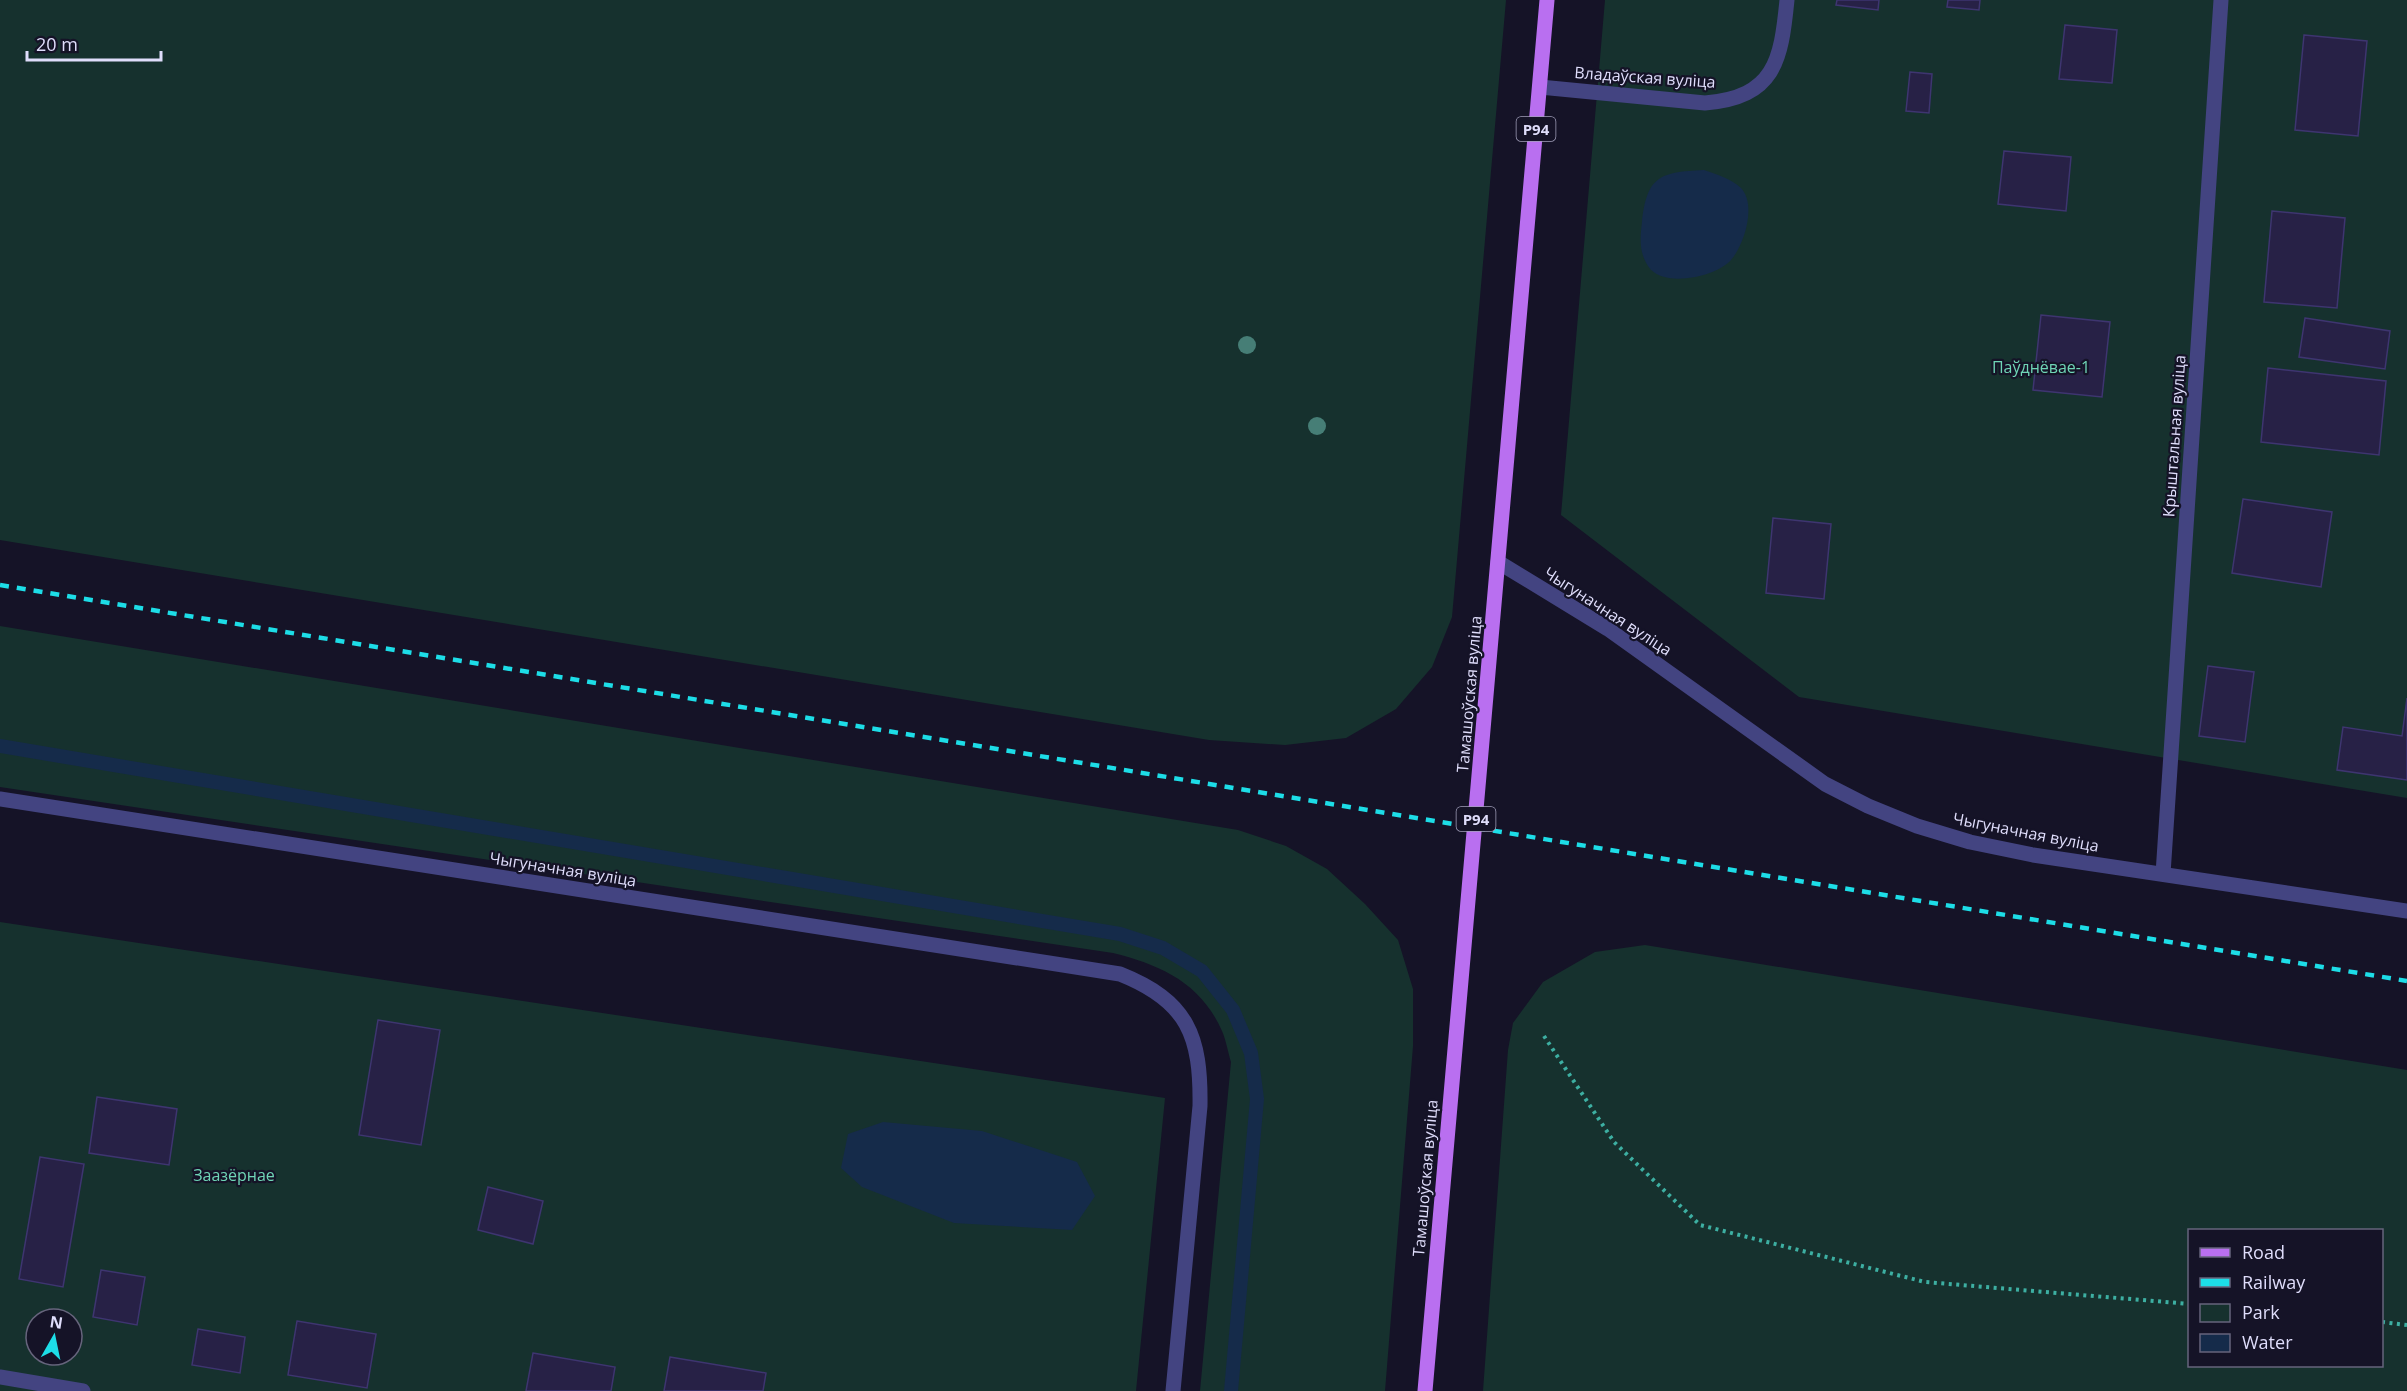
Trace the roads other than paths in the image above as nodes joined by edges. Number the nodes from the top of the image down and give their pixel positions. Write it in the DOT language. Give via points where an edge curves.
graph roads {
  1 [pos="1547,0"];
  2 [pos="1787,0"];
  3 [pos="2222,0"];
  4 [pos="1540,87"];
  5 [pos="1498,562"];
  6 [pos="0,799"];
  7 [pos="2163,874"];
  8 [pos="2407,911"];
  9 [pos="0,1377"];
  10 [pos="83,1391"];
  11 [pos="1173,1391"];
  12 [pos="1425,1391"];
  1 -- 4 [label="main road, Тамашоўская вуліца / Р94"];
  2 -- 4 [label="lane, Владаўская вуліца" via="1779,54 1768,76 1750,92 1727,101 1705,103"];
  3 -- 7 [label="lane, Крыштальная вуліца"];
  4 -- 5 [label="main road, Тамашоўская вуліца / Р94"];
  5 -- 7 [label="lane, Чыгуначная вуліца" via="1608,629 1825,784 1868,806 1970,842"];
  5 -- 12 [label="main road, Тамашоўская вуліца / Р94"];
  6 -- 11 [label="lane, Чыгуначная вуліца" via="1120,974 1145,984 1167,999 1184,1020 1195,1046 1200,1074"];
  7 -- 8 [label="lane, Чыгуначная вуліца"];
  9 -- 10 [label="lane"];
}
